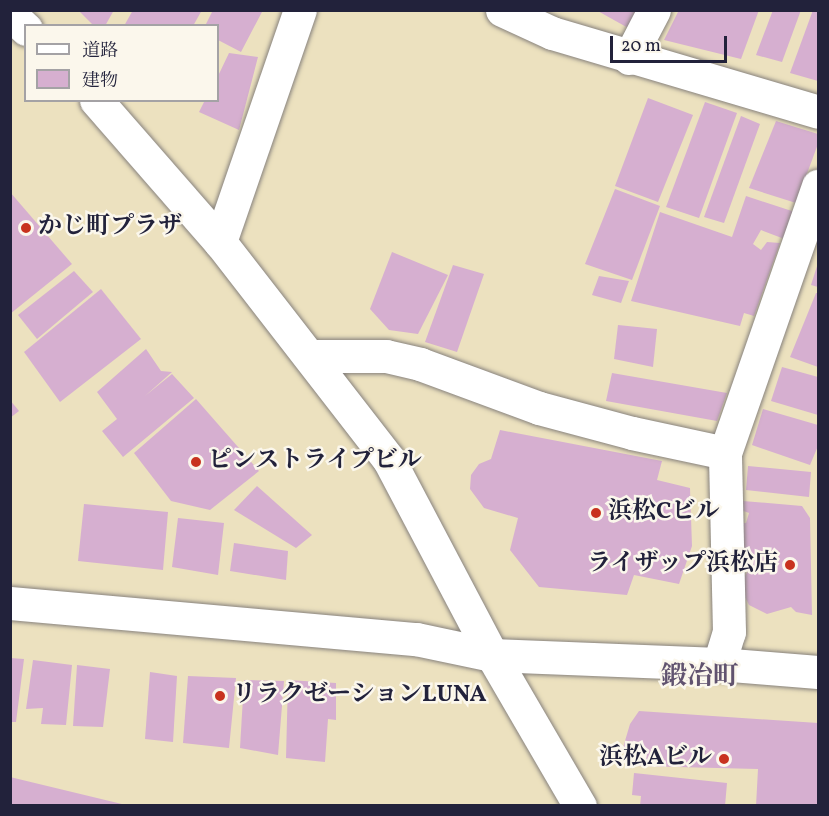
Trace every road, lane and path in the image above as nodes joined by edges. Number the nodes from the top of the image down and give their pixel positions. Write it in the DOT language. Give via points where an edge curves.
graph roads {
  1 [pos="300,10"];
  2 [pos="502,10"];
  3 [pos="654,10"];
  4 [pos="10,14"];
  5 [pos="24,27"];
  6 [pos="629,58"];
  7 [pos="98,102"];
  8 [pos="819,112"];
  9 [pos="819,186"];
  10 [pos="220,242"];
  11 [pos="310,356"];
  12 [pos="725,453"];
  13 [pos="10,603"];
  14 [pos="492,655"];
  15 [pos="719,664"];
  16 [pos="819,672"];
  17 [pos="580,806"];
  1 -- 10 [label="street"];
  2 -- 6 [label="street" via="552,33"];
  3 -- 6 [label="street"];
  4 -- 5 [label="street"];
  6 -- 8 [label="street"];
  7 -- 10 [label="street"];
  9 -- 12 [label="street"];
  10 -- 11 [label="street"];
  11 -- 12 [label="street" via="386,356 420,364 538,408"];
  11 -- 14 [label="street" via="388,460"];
  12 -- 15 [label="street" via="729,632"];
  13 -- 14 [label="street" via="416,639"];
  14 -- 15 [label="street"];
  14 -- 17 [label="street"];
  15 -- 16 [label="street"];
}
